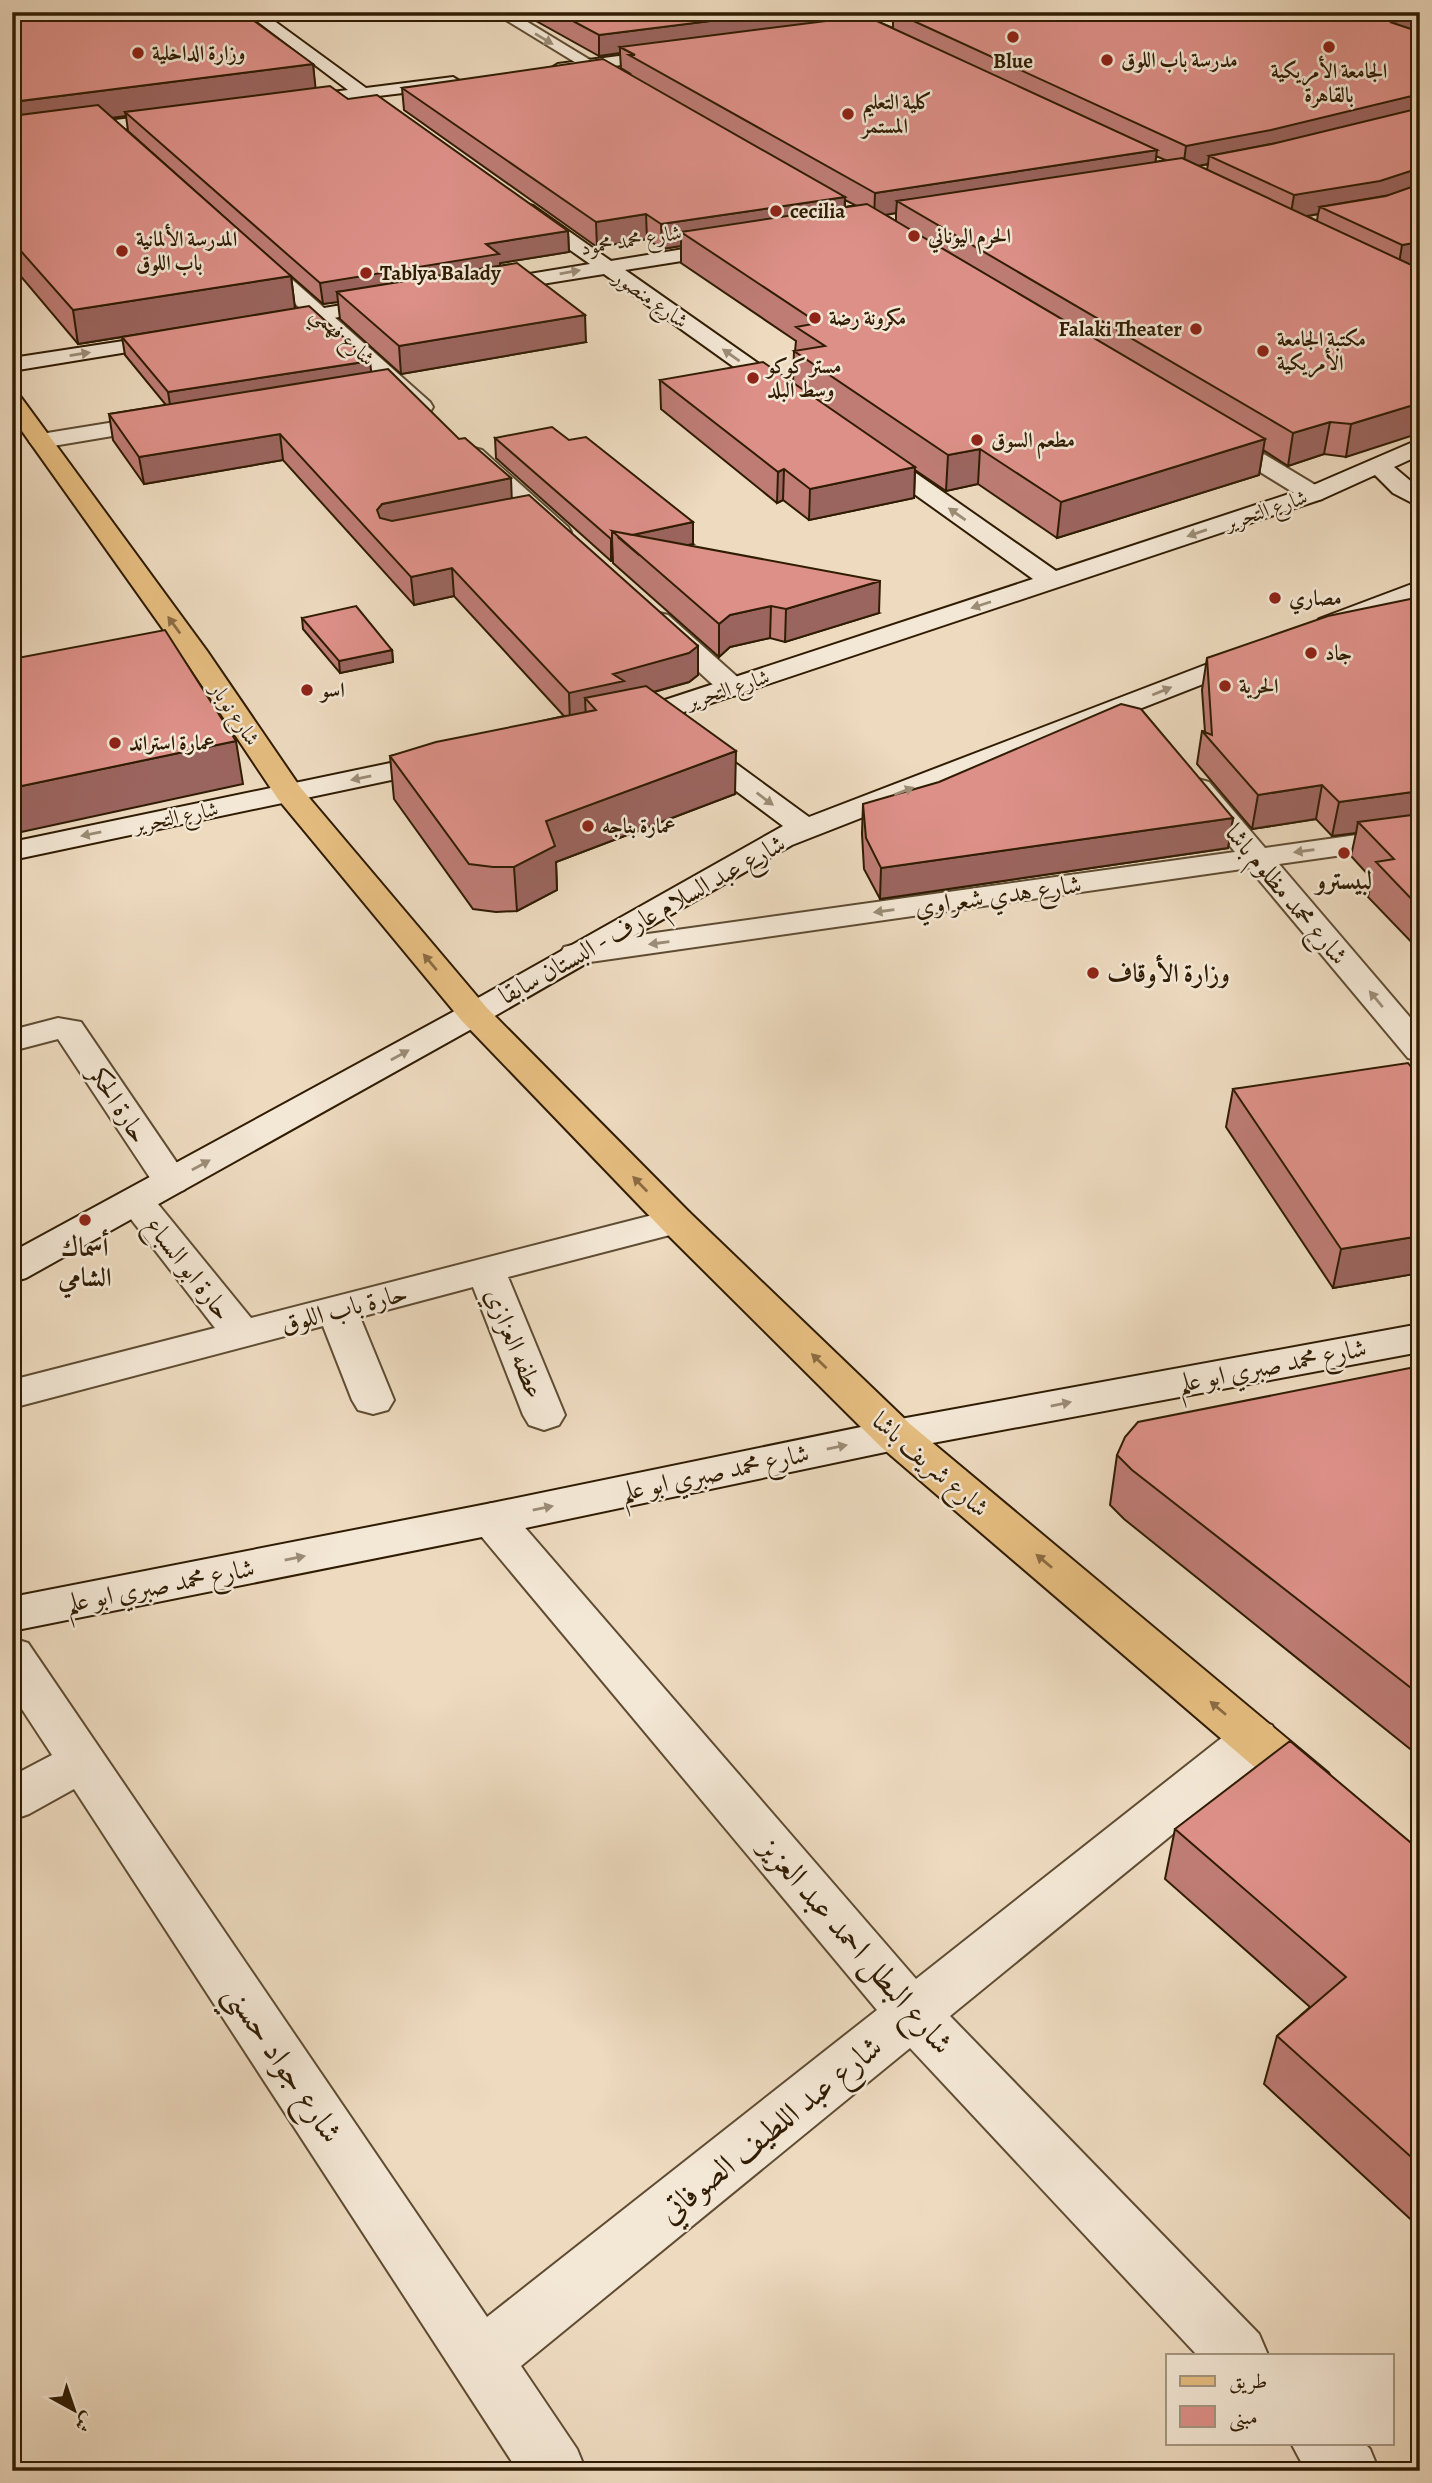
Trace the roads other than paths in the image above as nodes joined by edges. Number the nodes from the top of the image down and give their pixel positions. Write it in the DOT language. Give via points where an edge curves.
graph roads {
  1 [pos="252,12"];
  2 [pos="500,12"];
  3 [pos="691,52"];
  4 [pos="588,65"];
  5 [pos="535,72"];
  6 [pos="469,80"];
  7 [pos="363,93"];
  8 [pos="647,99"];
  9 [pos="281,104"];
  10 [pos="383,108"];
  11 [pos="199,114"];
  12 [pos="108,126"];
  13 [pos="12,138"];
  14 [pos="127,144"];
  15 [pos="515,202"];
  16 [pos="237,241"];
  17 [pos="751,244"];
  18 [pos="606,266"];
  19 [pos="470,290"];
  20 [pos="415,299"];
  21 [pos="320,315"];
  22 [pos="253,326"];
  23 [pos="200,335"];
  24 [pos="12,365"];
  25 [pos="398,384"];
  26 [pos="371,388"];
  27 [pos="12,401"];
  28 [pos="807,408"];
  29 [pos="184,418"];
  30 [pos="438,422"];
  31 [pos="1197,423"];
  32 [pos="852,439"];
  33 [pos="458,440"];
  34 [pos="41,441"];
  35 [pos="1420,446"];
  36 [pos="1380,466"];
  37 [pos="1313,494"];
  38 [pos="1420,500"];
  39 [pos="536,511"];
  40 [pos="511,516"];
  41 [pos="578,548"];
  42 [pos="1053,581"];
  43 [pos="1420,589"];
  44 [pos="640,604"];
  45 [pos="733,688"];
  46 [pos="651,714"];
  47 [pos="600,728"];
  48 [pos="465,757"];
  49 [pos="1179,766"];
  50 [pos="289,793"];
  51 [pos="806,829"];
  52 [pos="1420,835"];
  53 [pos="12,851"];
  54 [pos="1256,858"];
  55 [pos="576,954"];
  56 [pos="48,998"];
  57 [pos="474,1014"];
  58 [pos="66,1027"];
  59 [pos="12,1041"];
  60 [pos="1420,1051"];
  61 [pos="170,1182"];
  62 [pos="136,1201"];
  63 [pos="676,1221"];
  64 [pos="12,1269"];
  65 [pos="486,1271"];
  66 [pos="337,1310"];
  67 [pos="242,1335"];
  68 [pos="1420,1338"];
  69 [pos="12,1394"];
  70 [pos="373,1399"];
  71 [pos="544,1415"];
  72 [pos="895,1435"];
  73 [pos="492,1519"];
  74 [pos="12,1614"];
  75 [pos="12,1656"];
  76 [pos="1255,1739"];
  77 [pos="83,1761"];
  78 [pos="12,1800"];
  79 [pos="1337,1809"];
  80 [pos="913,2014"];
  81 [pos="1237,2354"];
  82 [pos="481,2360"];
  83 [pos="1323,2444"];
  84 [pos="555,2471"];
  85 [pos="1348,2471"];
  1 -- 7 [label="street"];
  2 -- 4 [label="street, one-way"];
  3 -- 4 [label="street"];
  4 -- 5 [label="street"];
  4 -- 8 [label="street"];
  6 -- 7 [label="street"];
  7 -- 9 [label="street"];
  7 -- 10 [label="street"];
  11 -- 12 [label="street"];
  12 -- 13 [label="street"];
  12 -- 14 [label="street"];
  15 -- 18 [label="street, شارع منصور"];
  16 -- 21 [label="street, شارع فهمي"];
  17 -- 18 [label="street, شارع محمد محمود"];
  19 -- 18 [label="street, شارع محمد محمود, one-way"];
  28 -- 18 [label="street, شارع منصور, one-way"];
  20 -- 21 [label="street"];
  21 -- 22 [label="street"];
  21 -- 25 [label="street, شارع فهمي"];
  24 -- 23 [label="street, one-way"];
  25 -- 26 [label="street"];
  25 -- 30 [label="street, شارع فهمي"];
  27 -- 34 [label="main road, شارع نوبار"];
  29 -- 34 [label="street"];
  31 -- 37 [label="street"];
  42 -- 32 [label="street, one-way"];
  33 -- 39 [label="street"];
  50 -- 34 [label="main road, شارع نوبار, one-way" via="182,656"];
  35 -- 36 [label="street, شارع التحرير"];
  36 -- 37 [label="street, شارع التحرير"];
  36 -- 38 [label="street"];
  37 -- 42 [label="street, شارع التحرير, one-way"];
  39 -- 40 [label="street"];
  39 -- 41 [label="street"];
  42 -- 45 [label="street, شارع التحرير, one-way"];
  51 -- 43 [label="street, شارع عبد السلام عارف - البستان سابقا, one-way" via="1136,714 1293,639"];
  44 -- 45 [label="street"];
  45 -- 46 [label="street, شارع التحرير"];
  46 -- 47 [label="street, شارع التحرير"];
  46 -- 51 [label="street, one-way"];
  48 -- 50 [label="street, شارع التحرير, one-way"];
  49 -- 54 [label="street, شارع محمد مظلوم باشا"];
  50 -- 53 [label="street, شارع التحرير, one-way"];
  57 -- 50 [label="main road, شارع نوبار, one-way"];
  51 -- 55 [label="street, شارع عبد السلام عارف - البستان سابقا" via="746,856"];
  52 -- 54 [label="street, شارع هدي شعراوي, one-way"];
  54 -- 55 [label="street, شارع هدي شعراوي, one-way"];
  60 -- 54 [label="street, شارع محمد مظلوم باشا, one-way"];
  55 -- 57 [label="street, شارع عبد السلام عارف - البستان سابقا"];
  56 -- 58 [label="street, حارة الحكر"];
  61 -- 57 [label="street, شارع عبد السلام عارف - البستان سابقا, one-way"];
  63 -- 57 [label="main road, شارع شريف باشا, one-way"];
  58 -- 59 [label="street"];
  58 -- 61 [label="street, حارة الحكر"];
  61 -- 62 [label="street, شارع عبد السلام عارف - البستان سابقا"];
  62 -- 64 [label="street, شارع عبد السلام عارف - البستان سابقا"];
  62 -- 67 [label="street, حارة ابو السباع"];
  63 -- 65 [label="street, حارة باب اللوق"];
  72 -- 63 [label="main road, شارع شريف باشا, one-way"];
  65 -- 66 [label="street, حارة باب اللوق"];
  65 -- 71 [label="street, عطفه العزازي"];
  66 -- 67 [label="street, حارة باب اللوق"];
  66 -- 70 [label="street"];
  67 -- 69 [label="street, حارة باب اللوق"];
  72 -- 68 [label="street, شارع محمد صبري ابو علم, one-way"];
  73 -- 72 [label="street, شارع محمد صبري ابو علم, one-way"];
  76 -- 72 [label="main road, شارع شريف باشا, one-way"];
  74 -- 73 [label="street, شارع محمد صبري ابو علم, one-way"];
  73 -- 80 [label="street, شارع البطل احمد عبد العزيز"];
  75 -- 77 [label="street, شارع جواد حسني"];
  76 -- 79 [label="main road, شارع شريف باشا"];
  76 -- 80 [label="street, شارع عبد اللطيف الصوفاتي"];
  77 -- 78 [label="street"];
  77 -- 82 [label="street, شارع جواد حسني"];
  80 -- 81 [label="street, شارع البطل احمد عبد العزيز"];
  80 -- 82 [label="street, شارع عبد اللطيف الصوفاتي"];
  82 -- 84 [label="street, شارع جواد حسني"];
  83 -- 85 [label="street"];
}
